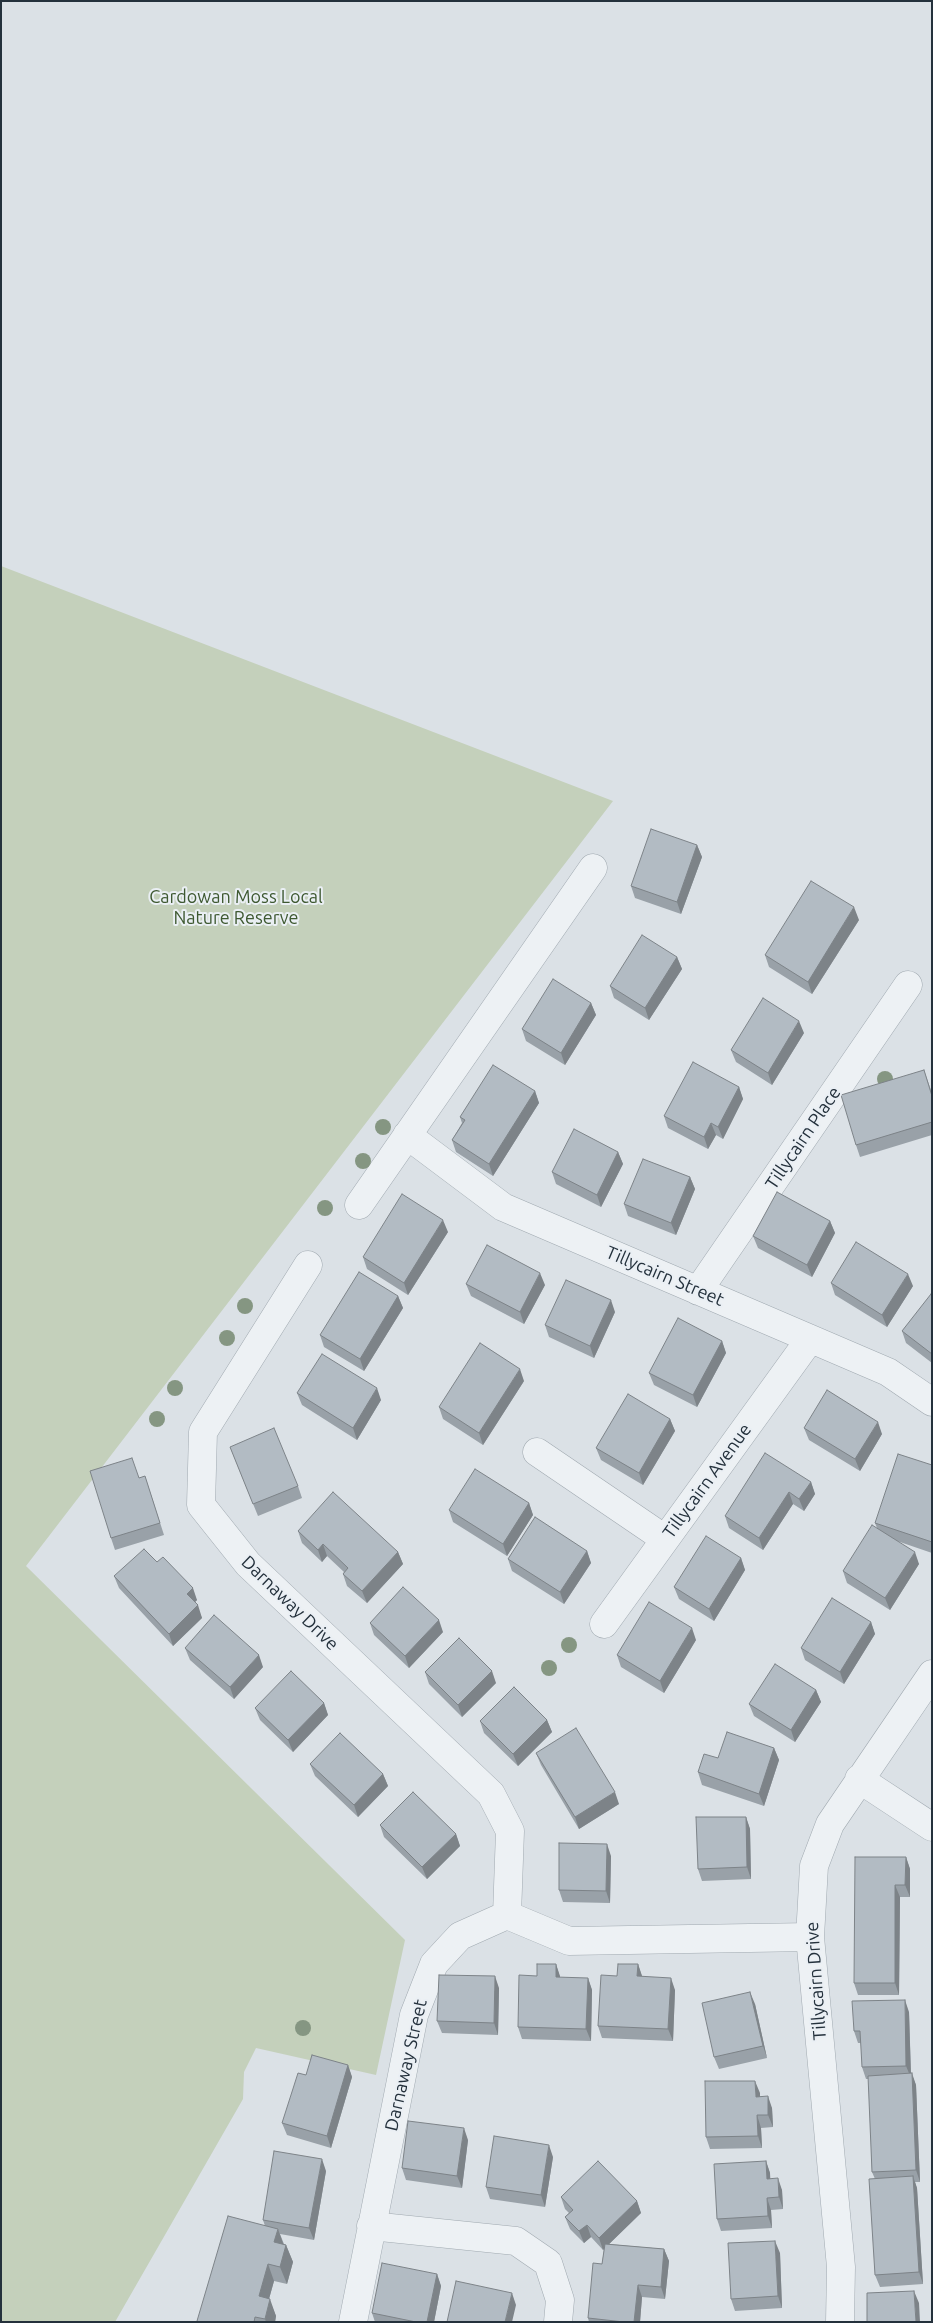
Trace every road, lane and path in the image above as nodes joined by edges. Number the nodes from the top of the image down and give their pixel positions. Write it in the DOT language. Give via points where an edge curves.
graph roads {
  1 [pos="593,868"];
  2 [pos="908,985"];
  3 [pos="407,1135"];
  4 [pos="358,1205"];
  5 [pos="308,1265"];
  6 [pos="698,1291"];
  7 [pos="810,1339"];
  8 [pos="932,1402"];
  9 [pos="536,1452"];
  10 [pos="665,1540"];
  11 [pos="604,1624"];
  12 [pos="932,1674"];
  13 [pos="860,1779"];
  14 [pos="932,1827"];
  15 [pos="507,1915"];
  16 [pos="810,1937"];
  17 [pos="371,2226"];
  18 [pos="353,2322"];
  19 [pos="558,2322"];
  20 [pos="840,2322"];
  1 -- 3 [label="street"];
  2 -- 6 [label="street, Tillycairn Place"];
  3 -- 4 [label="street"];
  3 -- 6 [label="street, Tillycairn Street" via="503,1207"];
  5 -- 15 [label="street, Darnaway Drive" via="203,1432 201,1505 248,1564 491,1794 510,1831"];
  6 -- 7 [label="street, Tillycairn Street"];
  7 -- 8 [label="street, Tillycairn Street" via="888,1372"];
  7 -- 10 [label="street, Tillycairn Avenue"];
  9 -- 10 [label="street"];
  10 -- 11 [label="street, Tillycairn Avenue"];
  12 -- 13 [label="street, Tillycairn Drive"];
  13 -- 14 [label="street"];
  13 -- 16 [label="street, Tillycairn Drive" via="830,1824 814,1866"];
  15 -- 16 [label="street" via="568,1941"];
  15 -- 17 [label="street, Darnaway Street" via="460,1936 434,1964 414,2015"];
  16 -- 20 [label="street, Tillycairn Drive" via="841,2267"];
  17 -- 18 [label="street, Darnaway Street"];
  17 -- 19 [label="street" via="516,2241 548,2262 560,2300"];
}
